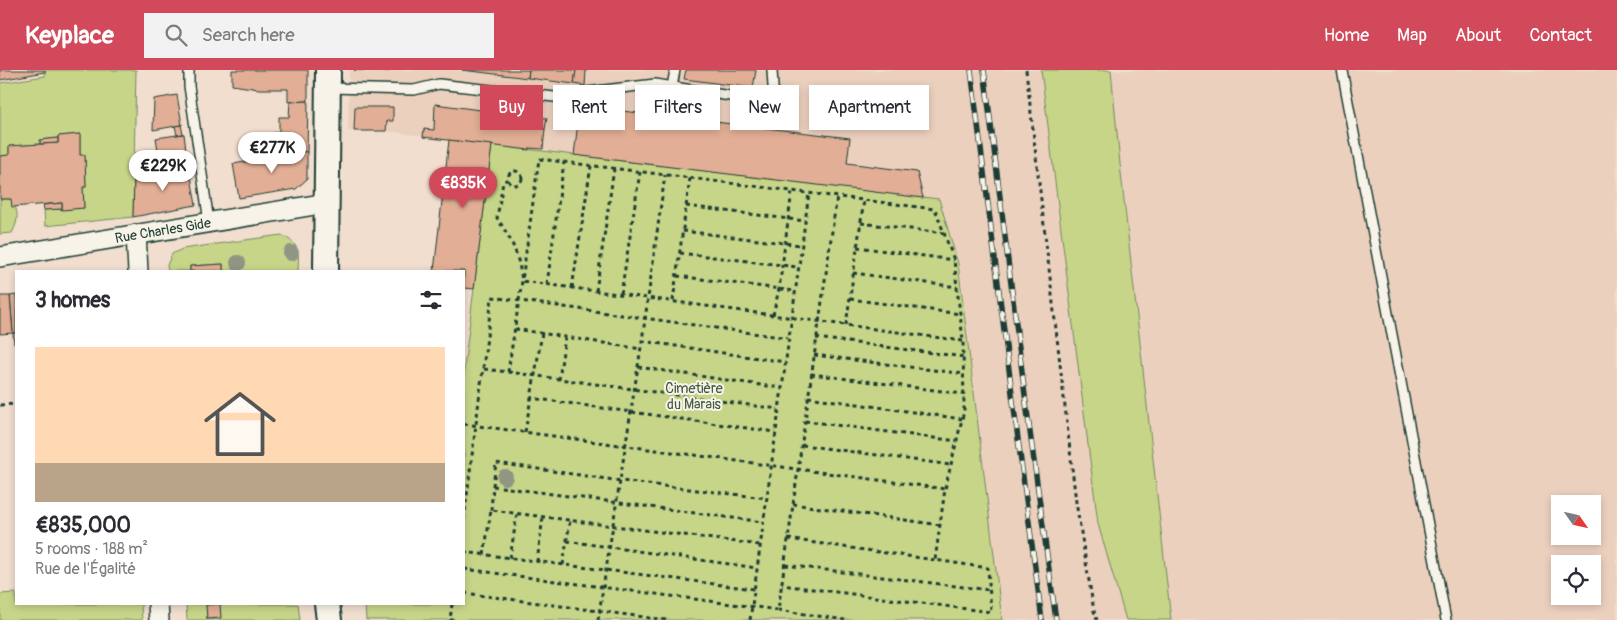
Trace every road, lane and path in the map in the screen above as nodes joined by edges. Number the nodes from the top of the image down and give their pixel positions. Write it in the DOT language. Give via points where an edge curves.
graph roads {
  1 [pos="189,70"];
  2 [pos="675,70"];
  3 [pos="772,70"];
  4 [pos="1026,70"];
  5 [pos="1342,70"];
  6 [pos="328,79"];
  7 [pos="646,85"];
  8 [pos="661,85"];
  9 [pos="672,85"];
  10 [pos="635,86"];
  11 [pos="720,94"];
  12 [pos="564,162"];
  13 [pos="591,166"];
  14 [pos="614,168"];
  15 [pos="640,172"];
  16 [pos="665,175"];
  17 [pos="690,178"];
  18 [pos="508,179"];
  19 [pos="792,191"];
  20 [pos="809,193"];
  21 [pos="837,196"];
  22 [pos="864,200"];
  23 [pos="327,203"];
  24 [pos="686,206"];
  25 [pos="788,218"];
  26 [pos="805,220"];
  27 [pos="209,222"];
  28 [pos="861,223"];
  29 [pos="683,231"];
  30 [pos="944,233"];
  31 [pos="136,234"];
  32 [pos="785,243"];
  33 [pos="801,245"];
  34 [pos="857,246"];
  35 [pos="680,253"];
  36 [pos="0,256"];
  37 [pos="954,260"];
  38 [pos="782,265"];
  39 [pos="798,267"];
  40 [pos="138,270"];
  41 [pos="326,270"];
  42 [pos="853,273"];
  43 [pos="677,276"];
  44 [pos="522,281"];
  45 [pos="546,284"];
  46 [pos="957,287"];
  47 [pos="572,288"];
  48 [pos="779,289"];
  49 [pos="596,291"];
  50 [pos="795,291"];
  51 [pos="621,294"];
  52 [pos="648,298"];
  53 [pos="850,299"];
  54 [pos="520,301"];
  55 [pos="673,302"];
  56 [pos="960,314"];
  57 [pos="773,315"];
  58 [pos="645,318"];
  59 [pos="791,318"];
  60 [pos="818,321"];
  61 [pos="846,325"];
  62 [pos="515,329"];
  63 [pos="542,333"];
  64 [pos="565,337"];
  65 [pos="788,338"];
  66 [pos="816,338"];
  67 [pos="642,341"];
  68 [pos="963,341"];
  69 [pos="641,348"];
  70 [pos="814,356"];
  71 [pos="964,357"];
  72 [pos="785,362"];
  73 [pos="638,367"];
  74 [pos="484,369"];
  75 [pos="508,372"];
  76 [pos="811,374"];
  77 [pos="964,374"];
  78 [pos="535,376"];
  79 [pos="558,380"];
  80 [pos="781,388"];
  81 [pos="634,390"];
  82 [pos="964,394"];
  83 [pos="808,397"];
  84 [pos="531,398"];
  85 [pos="15,404"];
  86 [pos="0,405"];
  87 [pos="778,409"];
  88 [pos="631,413"];
  89 [pos="962,419"];
  90 [pos="805,421"];
  91 [pos="465,424"];
  92 [pos="477,426"];
  93 [pos="526,432"];
  94 [pos="775,432"];
  95 [pos="956,441"];
  96 [pos="626,446"];
  97 [pos="802,446"];
  98 [pos="771,465"];
  99 [pos="951,465"];
  100 [pos="798,469"];
  101 [pos="621,481"];
  102 [pos="493,486"];
  103 [pos="945,489"];
  104 [pos="766,498"];
  105 [pos="617,502"];
  106 [pos="793,504"];
  107 [pos="491,510"];
  108 [pos="465,512"];
  109 [pos="517,514"];
  110 [pos="544,517"];
  111 [pos="570,521"];
  112 [pos="763,522"];
  113 [pos="940,525"];
  114 [pos="613,526"];
  115 [pos="788,539"];
  116 [pos="567,541"];
  117 [pos="760,545"];
  118 [pos="610,548"];
  119 [pos="465,552"];
  120 [pos="484,555"];
  121 [pos="510,558"];
  122 [pos="935,560"];
  123 [pos="537,562"];
  124 [pos="563,565"];
  125 [pos="785,565"];
  126 [pos="757,568"];
  127 [pos="465,569"];
  128 [pos="606,571"];
  129 [pos="782,585"];
  130 [pos="604,586"];
  131 [pos="754,589"];
  132 [pos="989,590"];
  133 [pos="465,593"];
  134 [pos="158,605"];
  135 [pos="327,605"];
  136 [pos="452,605"];
  137 [pos="752,606"];
  138 [pos="600,610"];
  139 [pos="778,610"];
  140 [pos="159,620"];
  141 [pos="329,620"];
  142 [pos="454,620"];
  143 [pos="598,620"];
  144 [pos="666,620"];
  145 [pos="750,620"];
  146 [pos="845,620"];
  147 [pos="1097,620"];
  148 [pos="1446,620"];
  1 -- 27 [label="lane"];
  2 -- 9 [label="lane"];
  3 -- 11 [label="lane" via="774,102"];
  4 -- 147 [label="path" via="1076,502"];
  5 -- 148 [label="lane"];
  6 -- 10 [label="lane" via="414,90 439,84 562,98"];
  6 -- 23 [label="street"];
  7 -- 8 [label="lane"];
  12 -- 13 [label="path"];
  12 -- 44 [label="path" via="539,159"];
  12 -- 45 [label="path"];
  13 -- 14 [label="path"];
  13 -- 47 [label="path"];
  14 -- 15 [label="path"];
  14 -- 49 [label="path"];
  15 -- 16 [label="path"];
  15 -- 51 [label="path"];
  16 -- 17 [label="path"];
  16 -- 52 [label="path"];
  17 -- 19 [label="path"];
  17 -- 24 [label="path"];
  18 -- 18 [label="path" via="516,185 522,177 514,172"];
  18 -- 44 [label="path" via="503,182 498,218 512,239"];
  19 -- 20 [label="path"];
  19 -- 25 [label="path"];
  20 -- 21 [label="path"];
  20 -- 26 [label="path"];
  21 -- 22 [label="path"];
  21 -- 60 [label="path"];
  22 -- 28 [label="path"];
  22 -- 30 [label="path" via="936,209"];
  23 -- 27 [label="street, Rue Charles Gide"];
  23 -- 41 [label="street"];
  24 -- 25 [label="path"];
  24 -- 29 [label="path"];
  25 -- 26 [label="path"];
  25 -- 32 [label="path"];
  26 -- 33 [label="path"];
  27 -- 31 [label="street, Rue Charles Gide"];
  28 -- 30 [label="path"];
  28 -- 34 [label="path"];
  29 -- 32 [label="path"];
  29 -- 35 [label="path"];
  30 -- 37 [label="path"];
  31 -- 36 [label="street, Rue Charles Gide"];
  31 -- 40 [label="street"];
  32 -- 33 [label="path"];
  32 -- 38 [label="path"];
  33 -- 39 [label="path"];
  34 -- 37 [label="path"];
  34 -- 42 [label="path"];
  35 -- 38 [label="path"];
  35 -- 43 [label="path"];
  37 -- 46 [label="path"];
  38 -- 39 [label="path"];
  38 -- 48 [label="path"];
  39 -- 50 [label="path"];
  42 -- 46 [label="path"];
  42 -- 53 [label="path"];
  43 -- 48 [label="path"];
  43 -- 55 [label="path"];
  44 -- 45 [label="path"];
  44 -- 54 [label="path"];
  45 -- 47 [label="path"];
  46 -- 56 [label="path"];
  47 -- 49 [label="path"];
  48 -- 50 [label="path"];
  48 -- 57 [label="path"];
  49 -- 51 [label="path"];
  50 -- 59 [label="path"];
  51 -- 52 [label="path"];
  52 -- 55 [label="path"];
  52 -- 58 [label="path"];
  53 -- 56 [label="path"];
  53 -- 61 [label="path"];
  54 -- 58 [label="path"];
  54 -- 62 [label="path"];
  54 -- 74 [label="path" via="492,297"];
  55 -- 57 [label="path"];
  56 -- 68 [label="path"];
  57 -- 59 [label="path"];
  58 -- 65 [label="path"];
  58 -- 67 [label="path"];
  59 -- 60 [label="path"];
  59 -- 65 [label="path"];
  60 -- 61 [label="path"];
  60 -- 66 [label="path"];
  61 -- 68 [label="path"];
  62 -- 63 [label="path"];
  62 -- 75 [label="path"];
  63 -- 64 [label="path"];
  63 -- 78 [label="path"];
  64 -- 69 [label="path"];
  64 -- 79 [label="path"];
  65 -- 72 [label="path"];
  66 -- 70 [label="path"];
  66 -- 71 [label="path"];
  67 -- 69 [label="path"];
  67 -- 72 [label="path"];
  68 -- 71 [label="path"];
  69 -- 73 [label="path"];
  70 -- 76 [label="path"];
  70 -- 77 [label="path"];
  71 -- 77 [label="path"];
  72 -- 80 [label="path"];
  73 -- 80 [label="path"];
  73 -- 81 [label="path"];
  74 -- 75 [label="path"];
  74 -- 92 [label="path"];
  75 -- 78 [label="path"];
  76 -- 82 [label="path"];
  76 -- 83 [label="path"];
  77 -- 82 [label="path"];
  78 -- 79 [label="path"];
  78 -- 84 [label="path"];
  79 -- 81 [label="path"];
  80 -- 87 [label="path"];
  81 -- 87 [label="path"];
  81 -- 88 [label="path"];
  82 -- 89 [label="path"];
  83 -- 89 [label="path"];
  83 -- 90 [label="path"];
  84 -- 88 [label="path"];
  84 -- 93 [label="path"];
  85 -- 86 [label="path"];
  87 -- 94 [label="path"];
  88 -- 94 [label="path"];
  88 -- 96 [label="path"];
  89 -- 95 [label="path"];
  90 -- 95 [label="path"];
  90 -- 97 [label="path"];
  91 -- 92 [label="path"];
  92 -- 93 [label="path"];
  92 -- 108 [label="path"];
  93 -- 96 [label="path"];
  94 -- 98 [label="path"];
  95 -- 99 [label="path"];
  96 -- 98 [label="path"];
  96 -- 101 [label="path"];
  97 -- 99 [label="path"];
  97 -- 100 [label="path"];
  98 -- 100 [label="path"];
  98 -- 104 [label="path"];
  99 -- 103 [label="path"];
  100 -- 103 [label="path"];
  100 -- 106 [label="path"];
  101 -- 102 [label="path" via="496,463"];
  101 -- 104 [label="path"];
  101 -- 105 [label="path"];
  102 -- 105 [label="path"];
  102 -- 107 [label="path"];
  103 -- 113 [label="path"];
  104 -- 112 [label="path"];
  105 -- 112 [label="path"];
  105 -- 114 [label="path"];
  106 -- 113 [label="path"];
  106 -- 115 [label="path"];
  107 -- 109 [label="path"];
  107 -- 120 [label="path"];
  109 -- 110 [label="path"];
  109 -- 121 [label="path"];
  110 -- 111 [label="path"];
  110 -- 123 [label="path"];
  111 -- 114 [label="path"];
  111 -- 116 [label="path"];
  112 -- 117 [label="path"];
  113 -- 122 [label="path"];
  114 -- 117 [label="path"];
  114 -- 118 [label="path"];
  115 -- 122 [label="path"];
  115 -- 125 [label="path"];
  116 -- 118 [label="path"];
  116 -- 124 [label="path"];
  117 -- 126 [label="path"];
  118 -- 126 [label="path"];
  118 -- 128 [label="path"];
  119 -- 120 [label="path"];
  120 -- 121 [label="path"];
  121 -- 123 [label="path"];
  122 -- 132 [label="path" via="988,568"];
  123 -- 124 [label="path"];
  124 -- 128 [label="path"];
  125 -- 129 [label="path"];
  125 -- 132 [label="path"];
  126 -- 131 [label="path"];
  127 -- 130 [label="path"];
  128 -- 130 [label="path"];
  128 -- 131 [label="path"];
  129 -- 132 [label="path" via="991,612"];
  129 -- 139 [label="path"];
  130 -- 137 [label="path"];
  130 -- 138 [label="path"];
  131 -- 137 [label="path"];
  133 -- 138 [label="path"];
  134 -- 140 [label="street"];
  135 -- 141 [label="street"];
  136 -- 142 [label="path" via="450,620"];
  137 -- 139 [label="path"];
  137 -- 145 [label="path"];
  138 -- 143 [label="path"];
  138 -- 144 [label="path"];
  139 -- 146 [label="path"];
}
